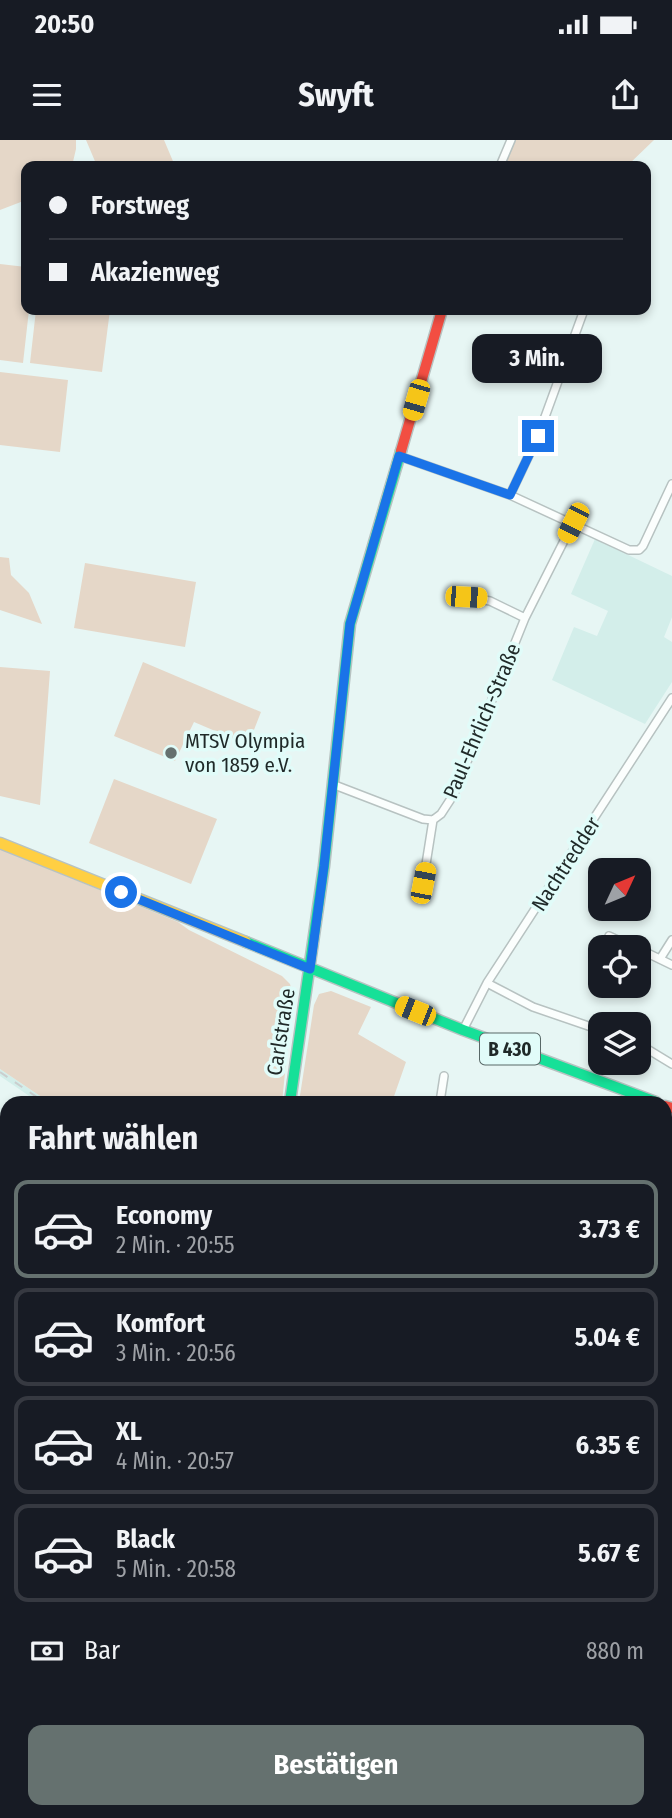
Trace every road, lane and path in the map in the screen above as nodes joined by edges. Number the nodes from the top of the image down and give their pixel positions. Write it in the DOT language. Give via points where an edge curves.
graph roads {
  1 [pos="511,140"];
  2 [pos="502,161"];
  3 [pos="441,315"];
  4 [pos="582,315"];
  5 [pos="399,456"];
  6 [pos="672,484"];
  7 [pos="510,495"];
  8 [pos="573,523"];
  9 [pos="466,597"];
  10 [pos="525,618"];
  11 [pos="672,698"];
  12 [pos="332,784"];
  13 [pos="433,820"];
  14 [pos="0,843"];
  15 [pos="423,883"];
  16 [pos="672,940"];
  17 [pos="651,955"];
  18 [pos="660,959"];
  19 [pos="672,965"];
  20 [pos="310,969"];
  21 [pos="487,983"];
  22 [pos="588,1026"];
  23 [pos="463,1030"];
  24 [pos="651,1051"];
  25 [pos="672,1064"];
  26 [pos="444,1076"];
  27 [pos="291,1096"];
  28 [pos="441,1096"];
  29 [pos="640,1096"];
  1 -- 2 [label="street"];
  3 -- 5 [label="street, Carlstraße"];
  4 -- 7 [label="street" via="538,436"];
  5 -- 7 [label="street"];
  5 -- 12 [label="street, Carlstraße" via="350,624"];
  6 -- 8 [label="street" via="639,550 629,550"];
  7 -- 8 [label="street"];
  8 -- 10 [label="street, Paul-Ehrlich-Straße"];
  9 -- 10 [label="street, Paul-Ehrlich-Straße" via="490,601"];
  10 -- 13 [label="street, Paul-Ehrlich-Straße" via="454,794"];
  11 -- 21 [label="street, Nachtredder"];
  12 -- 13 [label="street, Paul-Ehrlich-Straße"];
  12 -- 20 [label="street, Carlstraße"];
  13 -- 15 [label="street, Paul-Ehrlich-Straße"];
  14 -- 20 [label="street, B 430"];
  16 -- 18 [label="street"];
  17 -- 18 [label="street"];
  18 -- 19 [label="street"];
  20 -- 23 [label="street, B 430"];
  20 -- 27 [label="street, Carlstraße"];
  21 -- 22 [label="street" via="533,1007"];
  21 -- 23 [label="street, Nachtredder"];
  23 -- 29 [label="street, B 430"];
  24 -- 25 [label="street"];
  26 -- 28 [label="street"];
}
